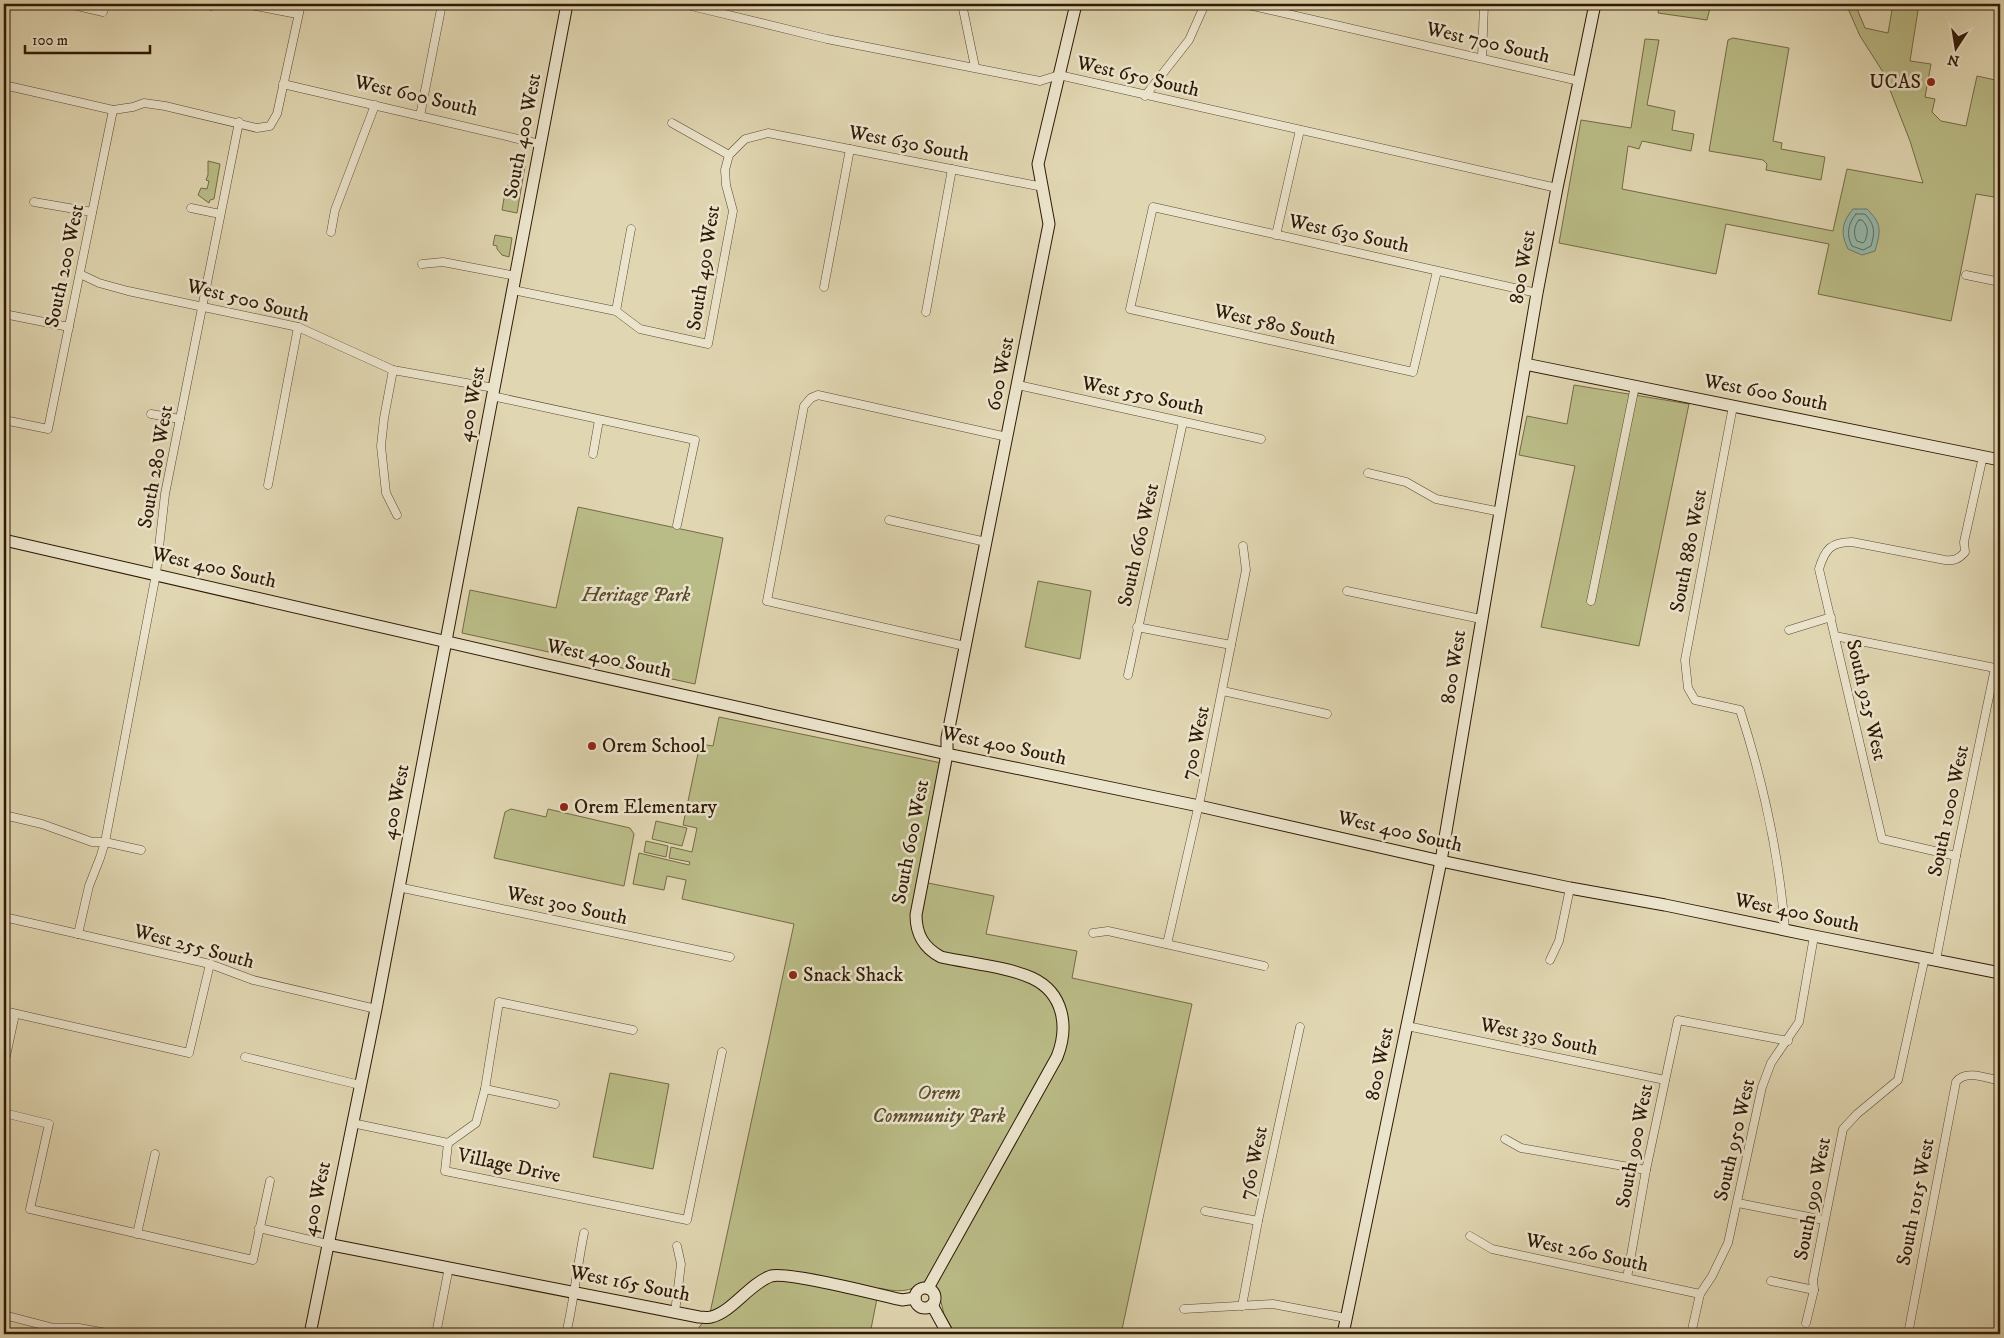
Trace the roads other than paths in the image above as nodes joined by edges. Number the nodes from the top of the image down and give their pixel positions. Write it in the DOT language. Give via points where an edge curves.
graph roads {
  1 [pos="69,4"];
  2 [pos="245,4"];
  3 [pos="301,4"];
  4 [pos="442,4"];
  5 [pos="567,4"];
  6 [pos="683,4"];
  7 [pos="962,4"];
  8 [pos="1076,4"];
  9 [pos="1205,4"];
  10 [pos="1244,4"];
  11 [pos="1484,4"];
  12 [pos="1595,4"];
  13 [pos="103,12"];
  14 [pos="297,14"];
  15 [pos="1482,58"];
  16 [pos="976,67"];
  17 [pos="1059,75"];
  18 [pos="1579,81"];
  19 [pos="283,84"];
  20 [pos="4,86"];
  21 [pos="1145,96"];
  22 [pos="375,105"];
  23 [pos="113,110"];
  24 [pos="420,116"];
  25 [pos="238,122"];
  26 [pos="672,123"];
  27 [pos="1300,130"];
  28 [pos="540,144"];
  29 [pos="850,149"];
  30 [pos="729,155"];
  31 [pos="952,168"];
  32 [pos="1044,186"];
  33 [pos="1556,188"];
  34 [pos="34,202"];
  35 [pos="191,208"];
  36 [pos="92,212"];
  37 [pos="220,214"];
  38 [pos="631,229"];
  39 [pos="330,232"];
  40 [pos="1276,235"];
  41 [pos="422,264"];
  42 [pos="1438,271"];
  43 [pos="80,274"];
  44 [pos="1966,275"];
  45 [pos="516,276"];
  46 [pos="2000,282"];
  47 [pos="824,287"];
  48 [pos="513,290"];
  49 [pos="1537,293"];
  50 [pos="202,306"];
  51 [pos="1130,309"];
  52 [pos="616,311"];
  53 [pos="926,312"];
  54 [pos="9,315"];
  55 [pos="69,327"];
  56 [pos="298,327"];
  57 [pos="1525,364"];
  58 [pos="393,370"];
  59 [pos="1018,385"];
  60 [pos="1635,386"];
  61 [pos="493,392"];
  62 [pos="1733,406"];
  63 [pos="151,414"];
  64 [pos="4,420"];
  65 [pos="180,420"];
  66 [pos="599,420"];
  67 [pos="1183,422"];
  68 [pos="1007,437"];
  69 [pos="1261,439"];
  70 [pos="593,454"];
  71 [pos="1983,456"];
  72 [pos="2000,460"];
  73 [pos="1368,473"];
  74 [pos="268,485"];
  75 [pos="1501,512"];
  76 [pos="396,515"];
  77 [pos="889,520"];
  78 [pos="677,525"];
  79 [pos="4,540"];
  80 [pos="986,542"];
  81 [pos="1243,546"];
  82 [pos="156,574"];
  83 [pos="1347,591"];
  84 [pos="1591,601"];
  85 [pos="1830,617"];
  86 [pos="1481,618"];
  87 [pos="1137,627"];
  88 [pos="1789,630"];
  89 [pos="1835,636"];
  90 [pos="447,642"];
  91 [pos="1231,645"];
  92 [pos="966,646"];
  93 [pos="1128,674"];
  94 [pos="1223,691"];
  95 [pos="1327,714"];
  96 [pos="947,754"];
  97 [pos="1199,806"];
  98 [pos="4,815"];
  99 [pos="105,842"];
  100 [pos="141,850"];
  101 [pos="1956,856"];
  102 [pos="1441,861"];
  103 [pos="398,887"];
  104 [pos="1570,888"];
  105 [pos="4,917"];
  106 [pos="1785,929"];
  107 [pos="1093,933"];
  108 [pos="78,934"];
  109 [pos="1814,936"];
  110 [pos="1167,944"];
  111 [pos="730,957"];
  112 [pos="1931,958"];
  113 [pos="1550,960"];
  114 [pos="210,964"];
  115 [pos="1264,966"];
  116 [pos="2000,973"];
  117 [pos="376,1009"];
  118 [pos="4,1011"];
  119 [pos="15,1014"];
  120 [pos="1407,1026"];
  121 [pos="1300,1027"];
  122 [pos="633,1030"];
  123 [pos="1788,1041"];
  124 [pos="722,1052"];
  125 [pos="6,1056"];
  126 [pos="245,1057"];
  127 [pos="1664,1080"];
  128 [pos="2000,1081"];
  129 [pos="360,1085"];
  130 [pos="485,1089"];
  131 [pos="555,1104"];
  132 [pos="4,1113"];
  133 [pos="352,1123"];
  134 [pos="1505,1140"];
  135 [pos="448,1143"];
  136 [pos="155,1154"];
  137 [pos="1646,1170"];
  138 [pos="270,1181"];
  139 [pos="1738,1203"];
  140 [pos="1205,1210"];
  141 [pos="1824,1220"];
  142 [pos="1258,1221"];
  143 [pos="260,1228"];
  144 [pos="584,1233"];
  145 [pos="137,1234"];
  146 [pos="1470,1236"];
  147 [pos="327,1244"];
  148 [pos="677,1246"];
  149 [pos="449,1267"];
  150 [pos="1627,1278"];
  151 [pos="1770,1281"];
  152 [pos="928,1288"];
  153 [pos="1814,1290"];
  154 [pos="573,1292"];
  155 [pos="1700,1294"];
  156 [pos="914,1298"];
  157 [pos="932,1305"];
  158 [pos="1242,1306"];
  159 [pos="1184,1309"];
  160 [pos="675,1312"];
  161 [pos="4,1315"];
  162 [pos="1346,1318"];
  163 [pos="1806,1323"];
  164 [pos="99,1333"];
  165 [pos="112,1334"];
  166 [pos="310,1334"];
  167 [pos="436,1334"];
  168 [pos="566,1334"];
  169 [pos="948,1334"];
  170 [pos="1343,1334"];
  171 [pos="1691,1334"];
  172 [pos="1908,1334"];
  1 -- 13 [label="street"];
  2 -- 14 [label="street"];
  3 -- 14 [label="street"];
  4 -- 24 [label="street"];
  5 -- 28 [label="street, South 400 West"];
  6 -- 16 [label="street, West 650 South" via="827,39"];
  7 -- 16 [label="street"];
  8 -- 17 [label="street, 600 West"];
  9 -- 21 [label="street" via="1189,40"];
  10 -- 15 [label="street, West 700 South"];
  11 -- 15 [label="street"];
  12 -- 18 [label="street, 800 West"];
  14 -- 19 [label="street"];
  15 -- 18 [label="street, West 700 South"];
  16 -- 17 [label="street, West 650 South" via="1040,81"];
  17 -- 21 [label="street, West 650 South"];
  17 -- 32 [label="street, 600 West" via="1038,164"];
  18 -- 33 [label="street, 800 West"];
  19 -- 22 [label="street, West 600 South"];
  19 -- 25 [label="street" via="277,114 270,126 257,128"];
  20 -- 23 [label="street"];
  21 -- 27 [label="street, West 650 South"];
  22 -- 24 [label="street, West 600 South"];
  22 -- 39 [label="street" via="335,210"];
  23 -- 25 [label="street" via="144,103"];
  23 -- 36 [label="street, South 200 West"];
  24 -- 28 [label="street, West 600 South"];
  25 -- 37 [label="street, South 280 West"];
  26 -- 30 [label="street"];
  27 -- 33 [label="street, West 650 South"];
  27 -- 40 [label="street"];
  28 -- 45 [label="street, South 400 West"];
  29 -- 30 [label="street, West 630 South" via="768,133 745,139"];
  29 -- 31 [label="street, West 630 South"];
  29 -- 47 [label="street"];
  30 -- 52 [label="street, South 490 West" via="726,185 734,211 708,344 640,329"];
  31 -- 32 [label="street, West 630 South"];
  31 -- 53 [label="street"];
  32 -- 59 [label="street, 600 West" via="1049,224"];
  33 -- 49 [label="street, 800 West"];
  34 -- 36 [label="street"];
  35 -- 37 [label="street"];
  36 -- 43 [label="street, South 200 West"];
  37 -- 50 [label="street, South 280 West"];
  38 -- 52 [label="street"];
  40 -- 42 [label="street, West 630 South"];
  40 -- 51 [label="street, West 630 South" via="1153,207"];
  41 -- 45 [label="street" via="443,262"];
  42 -- 49 [label="street, West 630 South"];
  42 -- 51 [label="street, West 580 South" via="1413,372"];
  43 -- 50 [label="street, West 500 South" via="128,291"];
  43 -- 55 [label="street, South 200 West"];
  44 -- 46 [label="street"];
  45 -- 48 [label="street, 400 West"];
  48 -- 52 [label="street"];
  48 -- 61 [label="street, 400 West"];
  49 -- 57 [label="street, 800 West"];
  50 -- 56 [label="street, West 500 South"];
  50 -- 65 [label="street, South 280 West"];
  54 -- 55 [label="street"];
  55 -- 64 [label="street, South 200 West" via="48,429"];
  56 -- 58 [label="street, West 500 South"];
  56 -- 74 [label="street"];
  57 -- 60 [label="street, West 600 South"];
  57 -- 75 [label="street, 800 West"];
  58 -- 61 [label="street, West 500 South"];
  58 -- 76 [label="street" via="381,446 386,493"];
  59 -- 67 [label="street, West 550 South"];
  59 -- 68 [label="street, 600 West"];
  60 -- 62 [label="street, West 600 South"];
  60 -- 84 [label="street"];
  61 -- 66 [label="street, West 500 South"];
  61 -- 90 [label="street, 400 West"];
  62 -- 71 [label="street, West 600 South"];
  62 -- 106 [label="street, South 880 West" via="1685,660 1688,688 1695,700 1740,710 1770,822"];
  63 -- 65 [label="street"];
  65 -- 82 [label="street, South 280 West" via="165,494"];
  66 -- 70 [label="street"];
  66 -- 78 [label="street, West 500 South" via="695,440"];
  67 -- 69 [label="street, West 550 South"];
  67 -- 87 [label="street, South 660 West"];
  68 -- 80 [label="street, 600 West"];
  68 -- 92 [label="street" via="818,395 804,406 767,602"];
  71 -- 72 [label="street, West 600 South"];
  71 -- 85 [label="street, South 925 West" via="1964,542 1965,552 1953,561 1839,542 1829,548 1819,569"];
  73 -- 75 [label="street" via="1406,482 1436,499"];
  75 -- 86 [label="street, 800 West"];
  77 -- 80 [label="street"];
  79 -- 82 [label="street, West 400 South"];
  80 -- 92 [label="street, 600 West"];
  81 -- 91 [label="street, 700 West" via="1246,570"];
  82 -- 90 [label="street, West 400 South"];
  82 -- 99 [label="street, South 280 West"];
  83 -- 86 [label="street"];
  85 -- 88 [label="street"];
  85 -- 89 [label="street, South 925 West"];
  86 -- 102 [label="street, 800 West"];
  87 -- 91 [label="street"];
  87 -- 93 [label="street, South 660 West"];
  89 -- 101 [label="street, South 925 West" via="1882,839"];
  89 -- 101 [label="street, South 1000 West" via="1995,668"];
  90 -- 96 [label="street, West 400 South"];
  90 -- 103 [label="street, 400 West"];
  91 -- 94 [label="street, 700 West"];
  92 -- 96 [label="street, 600 West" via="947,738"];
  94 -- 95 [label="street"];
  94 -- 97 [label="street, 700 West"];
  96 -- 97 [label="street, West 400 South"];
  96 -- 152 [label="street, South 600 West" via="916,916 918,934 925,946 941,957 1034,979 1052,995 1062,1013 1064,1028 1057,1057"];
  97 -- 102 [label="street, West 400 South"];
  97 -- 110 [label="street, 700 West"];
  98 -- 99 [label="street" via="42,824 92,842"];
  99 -- 100 [label="street"];
  99 -- 108 [label="street, South 280 West" via="89,886"];
  101 -- 112 [label="street, South 1000 West"];
  102 -- 104 [label="street, West 400 South"];
  102 -- 120 [label="street, 800 West"];
  103 -- 111 [label="street, West 300 South"];
  103 -- 117 [label="street, 400 West"];
  104 -- 106 [label="street, West 400 South"];
  104 -- 113 [label="street" via="1559,941"];
  105 -- 108 [label="street, West 255 South"];
  106 -- 109 [label="street, West 400 South"];
  107 -- 110 [label="street" via="1108,932"];
  108 -- 114 [label="street, West 255 South"];
  109 -- 112 [label="street, West 400 South"];
  109 -- 123 [label="street, South 950 West" via="1798,1022"];
  110 -- 115 [label="street"];
  112 -- 116 [label="street, West 400 South"];
  112 -- 141 [label="street, South 990 West" via="1898,1080 1856,1114 1843,1129"];
  114 -- 117 [label="street, West 255 South" via="253,980"];
  114 -- 119 [label="street" via="189,1053"];
  117 -- 129 [label="street, 400 West"];
  118 -- 119 [label="street"];
  119 -- 125 [label="street"];
  120 -- 127 [label="street, West 330 South"];
  120 -- 162 [label="street, 800 West"];
  121 -- 142 [label="street, 760 West"];
  122 -- 130 [label="street" via="500,1002"];
  123 -- 127 [label="street, South 900 West" via="1678,1020"];
  123 -- 139 [label="street, South 950 West" via="1771,1063 1762,1086"];
  124 -- 135 [label="street, Village Drive" via="687,1220 445,1170"];
  126 -- 129 [label="street"];
  127 -- 137 [label="street, South 900 West"];
  128 -- 172 [label="street, South 1015 West" via="1969,1075 1960,1078 1955,1086"];
  129 -- 133 [label="street, 400 West"];
  130 -- 131 [label="street"];
  130 -- 135 [label="street" via="476,1123"];
  132 -- 145 [label="street" via="49,1124 30,1209"];
  133 -- 135 [label="street, Village Drive"];
  133 -- 147 [label="street, 400 West"];
  134 -- 137 [label="street" via="1521,1148"];
  136 -- 145 [label="street"];
  137 -- 150 [label="street, South 900 West"];
  138 -- 143 [label="street"];
  139 -- 141 [label="street"];
  139 -- 155 [label="street, South 950 West" via="1728,1243"];
  140 -- 142 [label="street"];
  141 -- 153 [label="street, South 990 West"];
  142 -- 158 [label="street, 760 West"];
  143 -- 145 [label="street" via="253,1260"];
  143 -- 147 [label="street"];
  144 -- 154 [label="street"];
  146 -- 150 [label="street, West 260 South" via="1492,1248"];
  147 -- 149 [label="street, West 165 South"];
  147 -- 166 [label="street, 400 West"];
  148 -- 160 [label="street" via="681,1264"];
  149 -- 154 [label="street, West 165 South"];
  149 -- 167 [label="street"];
  150 -- 155 [label="street, West 260 South"];
  151 -- 153 [label="street"];
  152 -- 156 [label="street" via="918,1290"];
  152 -- 157 [label="street" via="935,1297"];
  153 -- 163 [label="street, South 990 West"];
  154 -- 160 [label="street, West 165 South"];
  154 -- 168 [label="street"];
  155 -- 171 [label="street"];
  156 -- 157 [label="street, West 165 South" via="921,1308"];
  156 -- 160 [label="street, West 165 South" via="902,1300 799,1278 773,1276 758,1282 711,1318"];
  157 -- 169 [label="street"];
  158 -- 159 [label="street"];
  158 -- 162 [label="street" via="1273,1304"];
  161 -- 164 [label="street" via="54,1328 80,1328"];
  162 -- 170 [label="street, 800 West"];
  164 -- 165 [label="street"];
}
